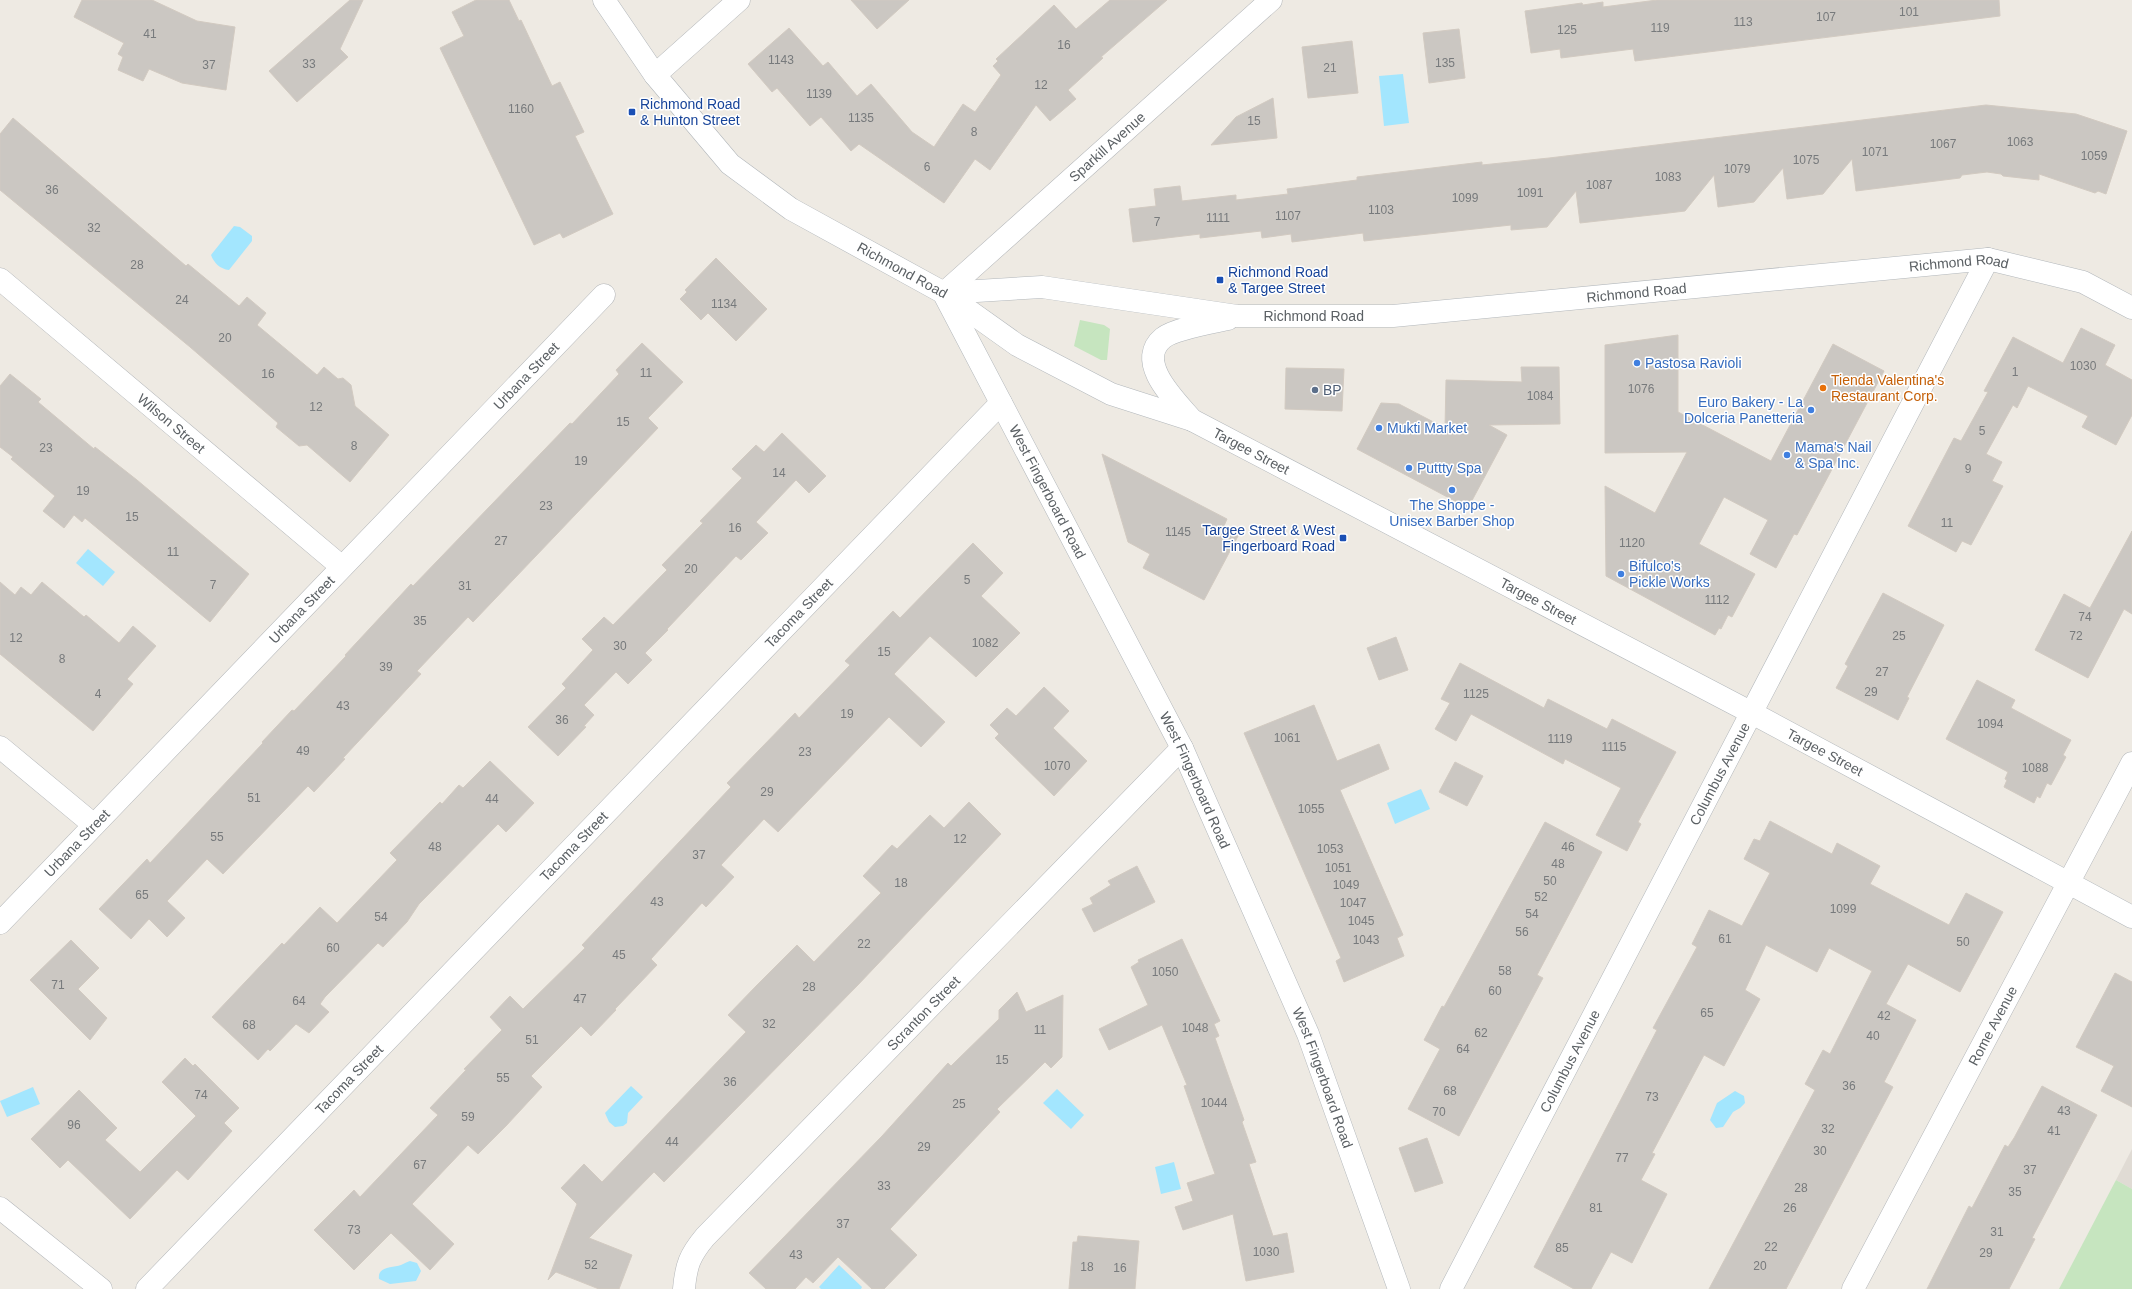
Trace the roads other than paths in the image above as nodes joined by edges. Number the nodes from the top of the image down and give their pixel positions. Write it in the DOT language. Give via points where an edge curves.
graph roads {
  1 [pos="604,0"];
  2 [pos="739,0"];
  3 [pos="1271,0"];
  4 [pos="655,74"];
  5 [pos="1988,259"];
  6 [pos="0,279"];
  7 [pos="944,293"];
  8 [pos="604,296"];
  9 [pos="2132,308"];
  10 [pos="1237,316"];
  11 [pos="1001,403"];
  12 [pos="1192,420"];
  13 [pos="342,567"];
  14 [pos="1752,713"];
  15 [pos="0,747"];
  16 [pos="1182,748"];
  17 [pos="2132,763"];
  18 [pos="94,825"];
  19 [pos="2068,883"];
  20 [pos="2132,917"];
  21 [pos="0,923"];
  22 [pos="0,1208"];
  23 [pos="101,1289"];
  24 [pos="147,1289"];
  25 [pos="684,1289"];
  26 [pos="1399,1289"];
  27 [pos="1451,1289"];
  28 [pos="1854,1289"];
  1 -- 4 [label="street, Richmond Road"];
  2 -- 4 [label="street"];
  3 -- 7 [label="street, Sparkill Avenue"];
  4 -- 7 [label="street, Richmond Road" via="730,164 790,209"];
  5 -- 9 [label="street, Richmond Road" via="2083,282"];
  5 -- 10 [label="street, Richmond Road" via="1393,316"];
  5 -- 14 [label="street, Columbus Avenue"];
  6 -- 13 [label="street, Wilson Street"];
  7 -- 10 [label="street, Richmond Road" via="1042,287"];
  7 -- 11 [label="street, West Fingerboard Road"];
  7 -- 12 [label="street, Targee Street" via="1012,342 1111,394"];
  8 -- 13 [label="street, Urbana Street"];
  10 -- 12 [label="street" via="1164,337 1155,349 1152,363 1162,383"];
  11 -- 16 [label="street, West Fingerboard Road"];
  11 -- 24 [label="street, Tacoma Street"];
  12 -- 14 [label="street, Targee Street"];
  13 -- 18 [label="street, Urbana Street"];
  14 -- 19 [label="street, Targee Street"];
  14 -- 27 [label="street, Columbus Avenue"];
  15 -- 18 [label="street"];
  16 -- 25 [label="street, Scranton Street" via="705,1237 692,1253 687,1266"];
  16 -- 26 [label="street, West Fingerboard Road" via="1308,1034"];
  17 -- 19 [label="street, Rome Avenue"];
  18 -- 21 [label="street, Urbana Street"];
  19 -- 20 [label="street, Targee Street"];
  19 -- 28 [label="street, Rome Avenue"];
  22 -- 23 [label="street"];
}
